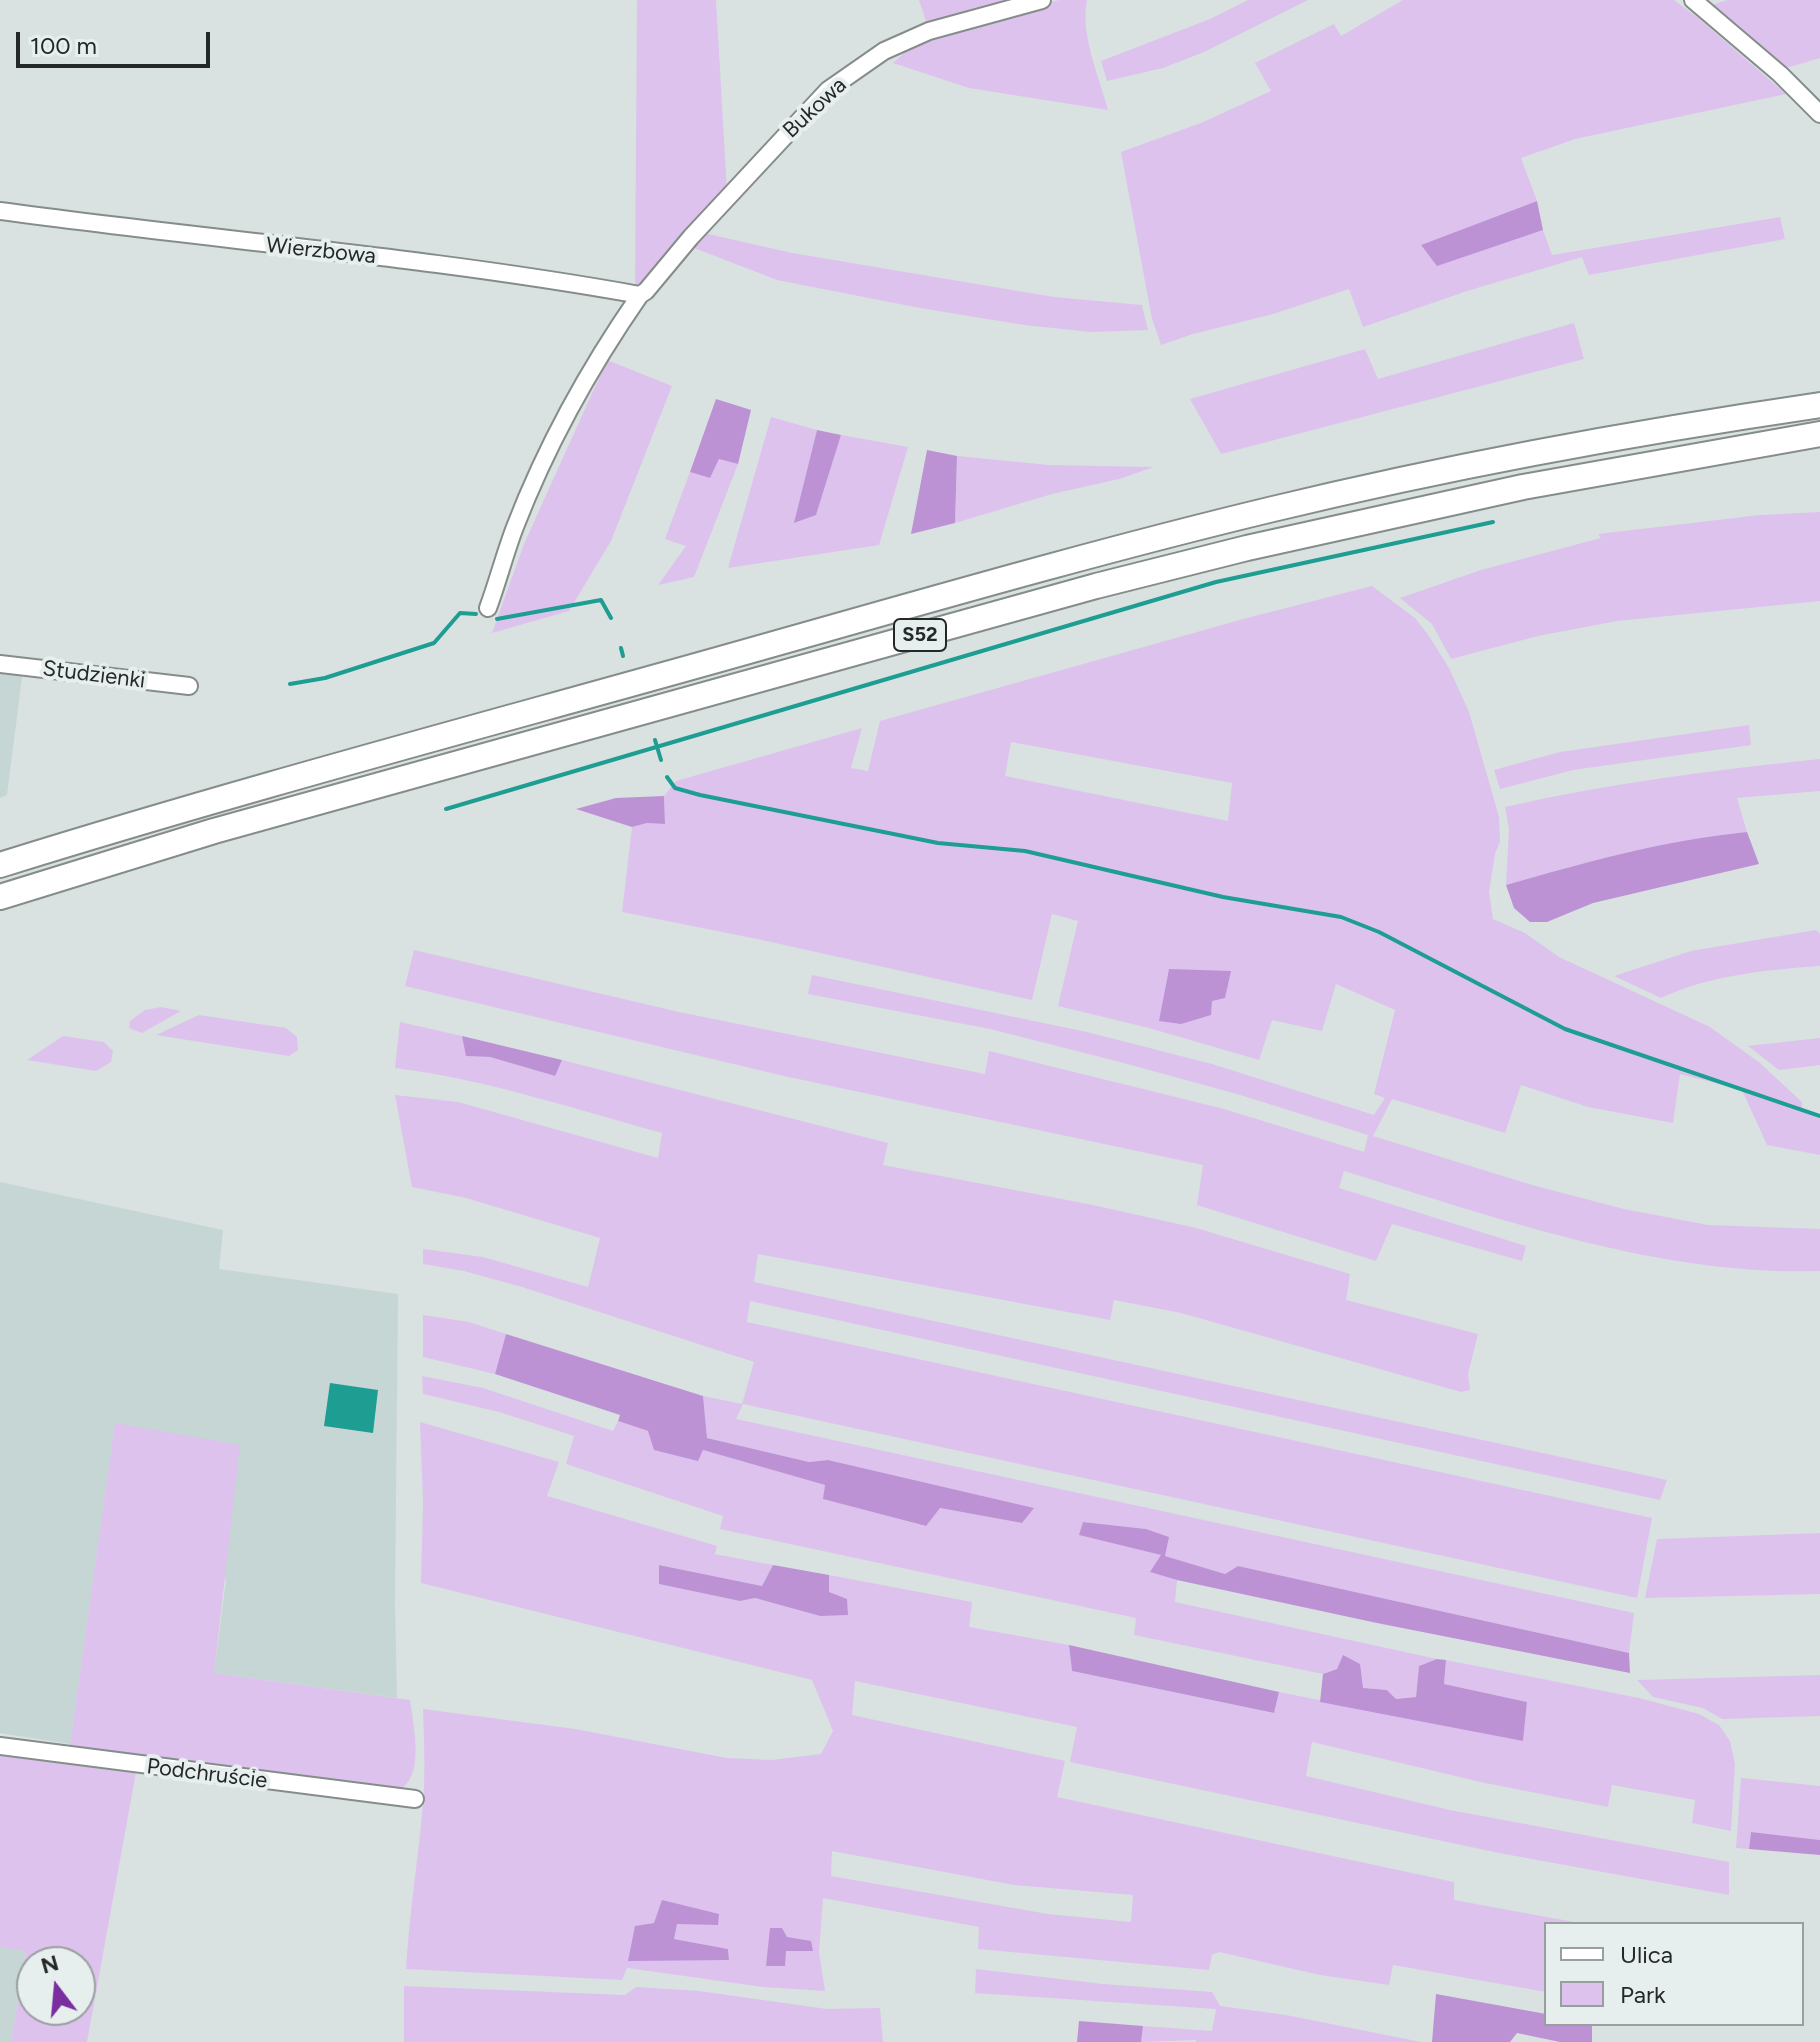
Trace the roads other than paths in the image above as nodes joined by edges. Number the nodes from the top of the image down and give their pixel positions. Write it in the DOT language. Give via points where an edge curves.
graph roads {
  1 [pos="1042,0"];
  2 [pos="1693,0"];
  3 [pos="1820,114"];
  4 [pos="0,211"];
  5 [pos="640,295"];
  6 [pos="1820,405"];
  7 [pos="1820,434"];
  8 [pos="488,608"];
  9 [pos="0,664"];
  10 [pos="189,686"];
  11 [pos="0,865"];
  12 [pos="0,897"];
  13 [pos="0,1746"];
  14 [pos="415,1799"];
  1 -- 5 [label="street, Bukowa" via="929,31 884,51 828,90"];
  2 -- 3 [label="street"];
  4 -- 5 [label="street, Wierzbowa" via="468,267"];
  5 -- 8 [label="street, Bukowa" via="565,416 515,527"];
  6 -- 11 [label="highway, S52" via="1655,429 1260,512 422,742"];
  7 -- 12 [label="highway, S52" via="1523,487 1201,559 214,831"];
  9 -- 10 [label="street, Studzienki"];
  13 -- 14 [label="street, Podchruście"];
}
